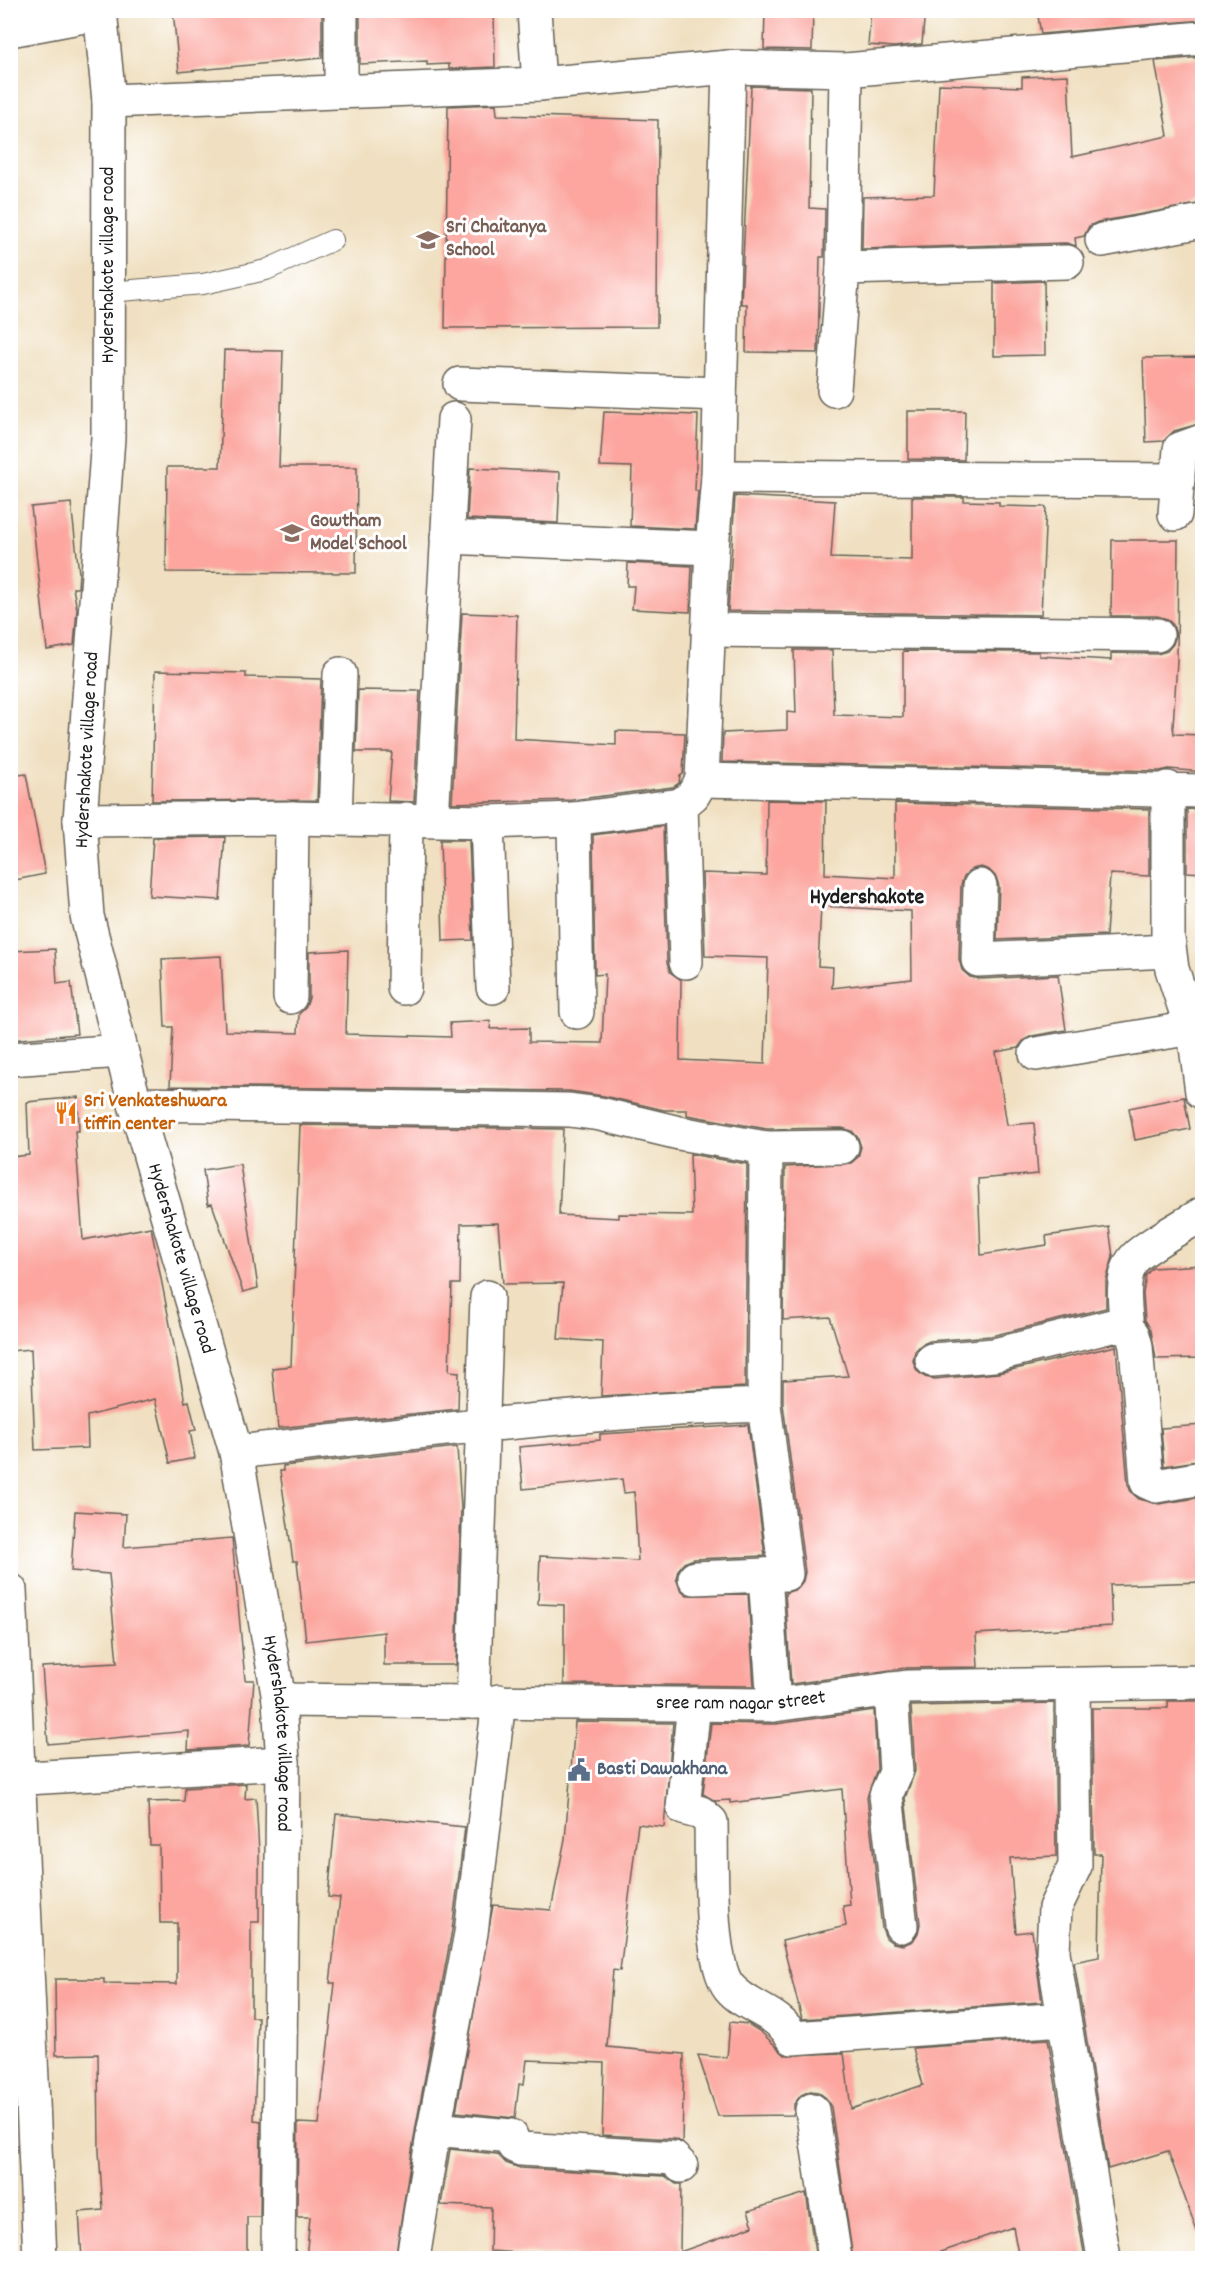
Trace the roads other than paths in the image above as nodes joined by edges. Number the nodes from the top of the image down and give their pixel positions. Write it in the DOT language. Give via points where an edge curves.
graph roads {
  1 [pos="341,10"];
  2 [pos="534,10"];
  3 [pos="100,12"];
  4 [pos="10,30"];
  5 [pos="1203,38"];
  6 [pos="729,67"];
  7 [pos="846,70"];
  8 [pos="538,84"];
  9 [pos="340,91"];
  10 [pos="109,101"];
  11 [pos="1203,221"];
  12 [pos="333,240"];
  13 [pos="1102,240"];
  14 [pos="1067,262"];
  15 [pos="843,268"];
  16 [pos="109,292"];
  17 [pos="459,384"];
  18 [pos="834,390"];
  19 [pos="720,394"];
  20 [pos="454,419"];
  21 [pos="1203,441"];
  22 [pos="718,477"];
  23 [pos="1178,480"];
  24 [pos="1175,514"];
  25 [pos="447,537"];
  26 [pos="712,548"];
  27 [pos="708,630"];
  28 [pos="1157,635"];
  29 [pos="340,674"];
  30 [pos="702,780"];
  31 [pos="1168,788"];
  32 [pos="1203,791"];
  33 [pos="681,805"];
  34 [pos="292,818"];
  35 [pos="335,819"];
  36 [pos="574,819"];
  37 [pos="80,820"];
  38 [pos="419,820"];
  39 [pos="487,822"];
  40 [pos="980,886"];
  41 [pos="1169,951"];
  42 [pos="686,962"];
  43 [pos="493,987"];
  44 [pos="404,988"];
  45 [pos="290,997"];
  46 [pos="576,1012"];
  47 [pos="1194,1020"];
  48 [pos="121,1051"];
  49 [pos="1036,1054"];
  50 [pos="10,1059"];
  51 [pos="1203,1092"];
  52 [pos="135,1104"];
  53 [pos="842,1147"];
  54 [pos="766,1148"];
  55 [pos="1203,1214"];
  56 [pos="487,1297"];
  57 [pos="1127,1328"];
  58 [pos="932,1360"];
  59 [pos="764,1405"];
  60 [pos="483,1425"];
  61 [pos="236,1452"];
  62 [pos="1203,1478"];
  63 [pos="765,1575"];
  64 [pos="695,1578"];
  65 [pos="10,1590"];
  66 [pos="1203,1682"];
  67 [pos="1073,1686"];
  68 [pos="891,1689"];
  69 [pos="279,1700"];
  70 [pos="486,1701"];
  71 [pos="694,1704"];
  72 [pos="774,1705"];
  73 [pos="283,1763"];
  74 [pos="14,1779"];
  75 [pos="901,1926"];
  76 [pos="1064,2019"];
  77 [pos="813,2110"];
  78 [pos="434,2129"];
  79 [pos="681,2166"];
  80 [pos="40,2259"];
  81 [pos="278,2259"];
  82 [pos="413,2259"];
  83 [pos="836,2259"];
  84 [pos="1104,2259"];
  1 -- 9 [label="street"];
  2 -- 8 [label="street"];
  3 -- 4 [label="street"];
  3 -- 10 [label="street, Hydershakote village road"];
  5 -- 7 [label="street"];
  6 -- 7 [label="street"];
  6 -- 8 [label="street"];
  6 -- 19 [label="street"];
  7 -- 15 [label="street"];
  8 -- 9 [label="street"];
  9 -- 10 [label="street"];
  10 -- 16 [label="street, Hydershakote village road"];
  11 -- 13 [label="street"];
  12 -- 16 [label="lane" via="266,270 203,284"];
  14 -- 15 [label="street"];
  15 -- 18 [label="street"];
  16 -- 37 [label="street, Hydershakote village road" via="108,438"];
  17 -- 19 [label="street"];
  19 -- 22 [label="street"];
  20 -- 25 [label="street"];
  21 -- 23 [label="street" via="1180,449"];
  22 -- 23 [label="street"];
  22 -- 26 [label="street"];
  23 -- 24 [label="street"];
  25 -- 26 [label="street"];
  25 -- 38 [label="street"];
  26 -- 27 [label="street"];
  27 -- 28 [label="street"];
  27 -- 30 [label="street"];
  29 -- 35 [label="street"];
  30 -- 31 [label="street"];
  30 -- 33 [label="street"];
  31 -- 32 [label="street"];
  31 -- 41 [label="street"];
  33 -- 36 [label="street"];
  33 -- 42 [label="street"];
  34 -- 35 [label="street"];
  34 -- 37 [label="street"];
  34 -- 45 [label="street"];
  35 -- 38 [label="street"];
  36 -- 39 [label="street"];
  36 -- 46 [label="street"];
  37 -- 48 [label="street, Hydershakote village road" via="87,916"];
  38 -- 39 [label="street"];
  38 -- 44 [label="street"];
  39 -- 43 [label="street"];
  40 -- 41 [label="street" via="978,960"];
  41 -- 47 [label="street"];
  47 -- 49 [label="street"];
  47 -- 51 [label="street"];
  48 -- 50 [label="street"];
  48 -- 52 [label="street, Hydershakote village road"];
  52 -- 54 [label="street" via="568,1110"];
  52 -- 61 [label="street, Hydershakote village road"];
  53 -- 54 [label="street"];
  54 -- 59 [label="street"];
  55 -- 57 [label="street" via="1133,1259 1127,1274"];
  56 -- 60 [label="street"];
  57 -- 58 [label="street" via="1112,1326 994,1355"];
  57 -- 62 [label="street" via="1136,1346 1147,1482 1156,1486"];
  59 -- 60 [label="street"];
  59 -- 63 [label="street" via="786,1574"];
  60 -- 61 [label="street"];
  60 -- 70 [label="street"];
  61 -- 69 [label="street, Hydershakote village road"];
  63 -- 64 [label="street"];
  63 -- 72 [label="street"];
  65 -- 74 [label="street"];
  66 -- 67 [label="street, sree ram nagar street"];
  67 -- 68 [label="street, sree ram nagar street"];
  67 -- 76 [label="street" via="1075,1866 1055,1908 1053,1952"];
  68 -- 72 [label="street, sree ram nagar street"];
  68 -- 75 [label="street" via="896,1772 886,1795"];
  69 -- 70 [label="street, sree ram nagar street"];
  69 -- 73 [label="street, Hydershakote village road"];
  70 -- 71 [label="street, sree ram nagar street"];
  70 -- 78 [label="street" via="471,1933"];
  71 -- 72 [label="street, sree ram nagar street"];
  71 -- 76 [label="street" via="683,1808 701,1813 711,1822 716,1932 720,1965 730,1988 785,2024 793,2038"];
  73 -- 74 [label="street"];
  73 -- 81 [label="street, Hydershakote village road"];
  74 -- 80 [label="street"];
  76 -- 84 [label="street"];
  77 -- 83 [label="street"];
  78 -- 79 [label="street" via="511,2136 514,2146 521,2149 673,2158"];
  78 -- 82 [label="street"];
}
